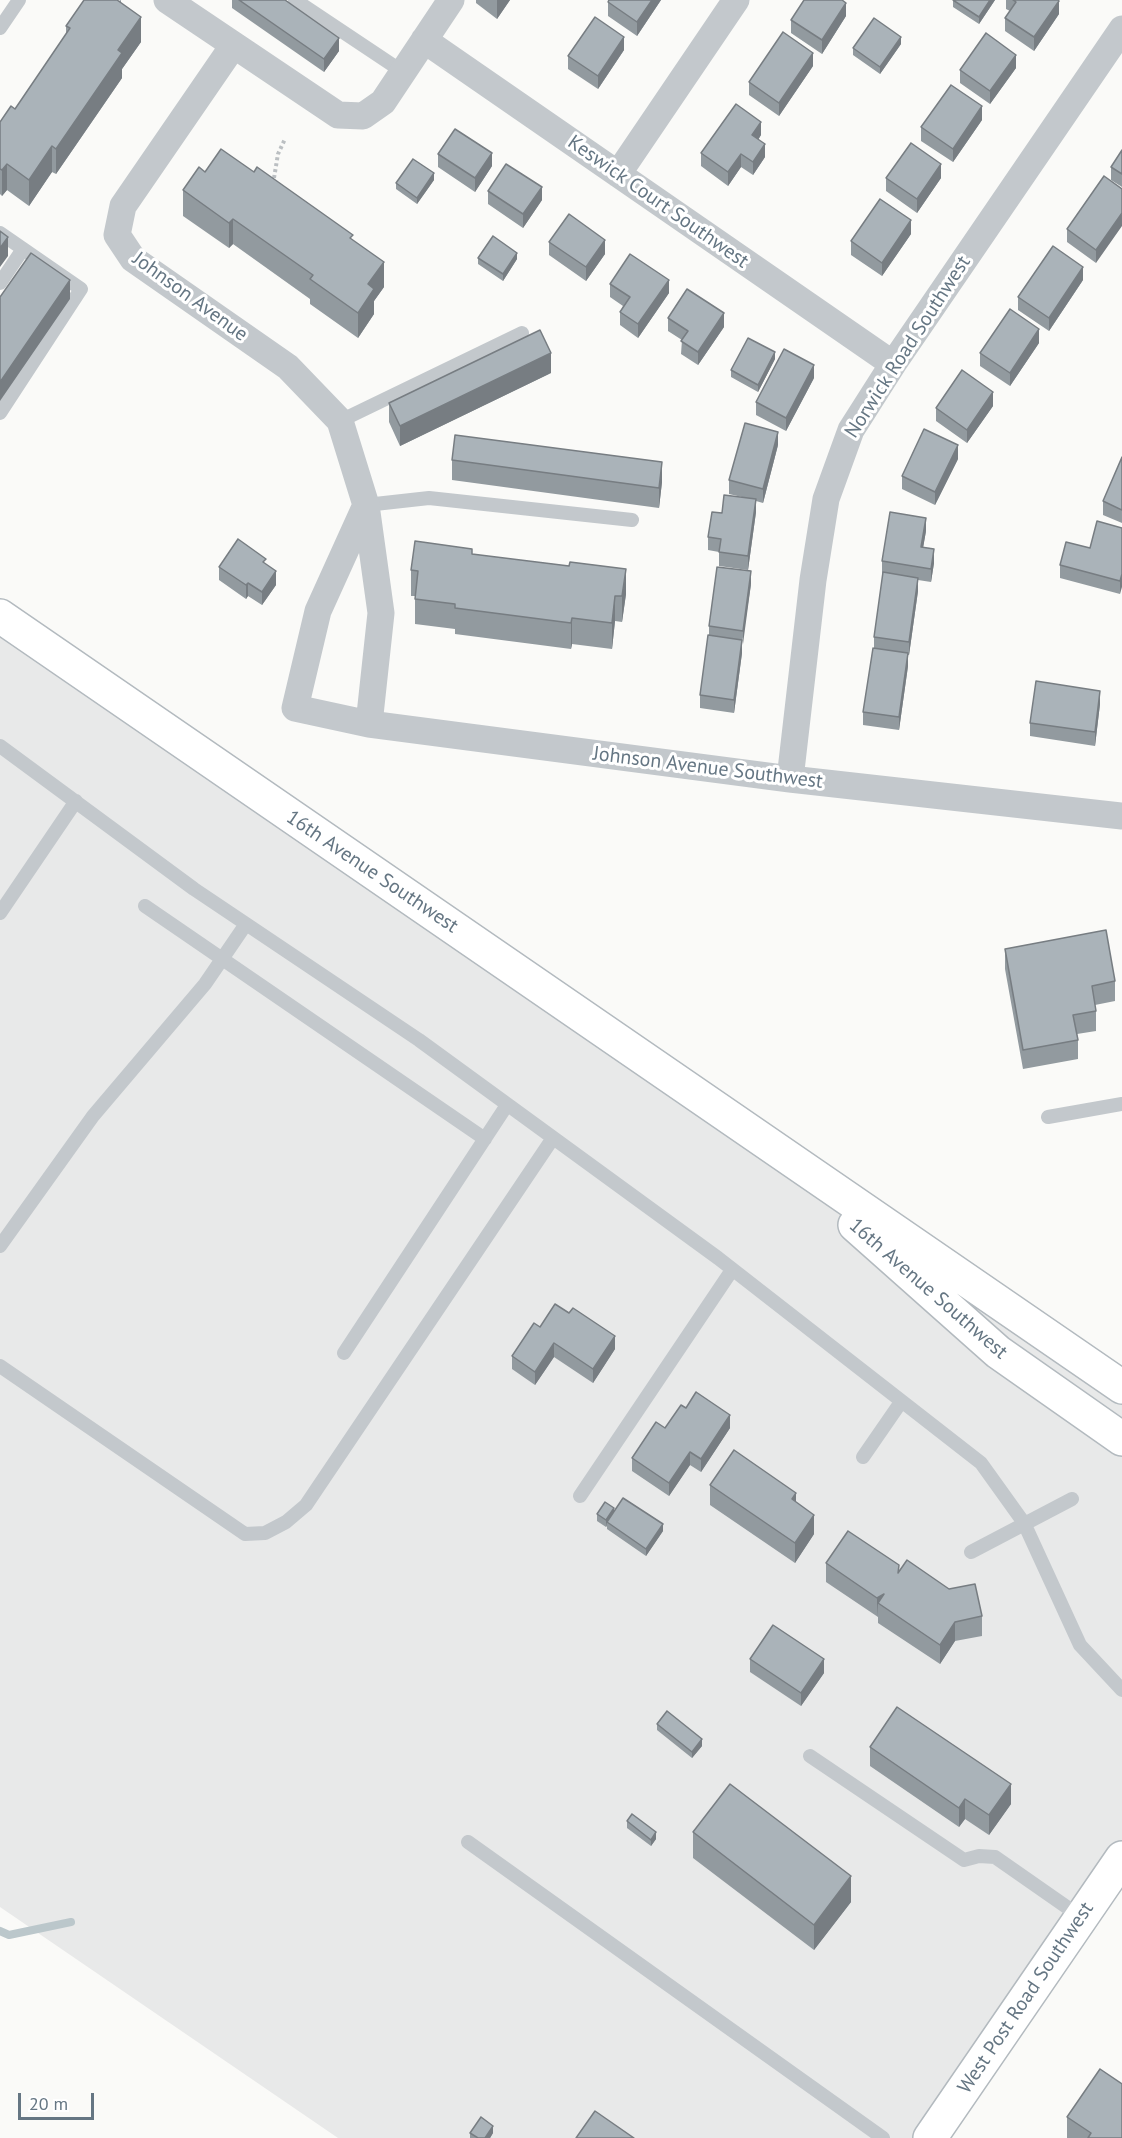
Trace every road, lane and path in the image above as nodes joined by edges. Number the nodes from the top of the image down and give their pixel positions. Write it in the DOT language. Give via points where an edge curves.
graph roads {
  1 [pos="19,0"];
  2 [pos="167,0"];
  3 [pos="295,0"];
  4 [pos="451,0"];
  5 [pos="736,0"];
  6 [pos="0,28"];
  7 [pos="1122,29"];
  8 [pos="424,40"];
  9 [pos="232,46"];
  10 [pos="403,72"];
  11 [pos="285,139"];
  12 [pos="618,174"];
  13 [pos="274,178"];
  14 [pos="0,233"];
  15 [pos="23,249"];
  16 [pos="0,283"];
  17 [pos="522,333"];
  18 [pos="893,364"];
  19 [pos="0,413"];
  20 [pos="340,421"];
  21 [pos="366,505"];
  22 [pos="633,520"];
  23 [pos="0,616"];
  24 [pos="369,724"];
  25 [pos="0,746"];
  26 [pos="790,779"];
  27 [pos="76,801"];
  28 [pos="1122,816"];
  29 [pos="145,906"];
  30 [pos="0,914"];
  31 [pos="246,924"];
  32 [pos="222,957"];
  33 [pos="1122,1104"];
  34 [pos="507,1105"];
  35 [pos="1048,1117"];
  36 [pos="743,1127"];
  37 [pos="553,1138"];
  38 [pos="485,1139"];
  39 [pos="0,1246"];
  40 [pos="732,1269"];
  41 [pos="344,1353"];
  42 [pos="0,1366"];
  43 [pos="1122,1387"];
  44 [pos="901,1402"];
  45 [pos="1122,1439"];
  46 [pos="863,1457"];
  47 [pos="580,1496"];
  48 [pos="1072,1499"];
  49 [pos="1024,1523"];
  50 [pos="971,1552"];
  51 [pos="1122,1690"];
  52 [pos="810,1756"];
  53 [pos="468,1842"];
  54 [pos="1120,1864"];
  55 [pos="1081,1917"];
  56 [pos="883,2138"];
  57 [pos="930,2138"];
  1 -- 6 [label="lane"];
  2 -- 9 [label="street"];
  3 -- 10 [label="lane"];
  4 -- 8 [label="street"];
  5 -- 12 [label="street"];
  7 -- 18 [label="street, Norwick Road Southwest"];
  8 -- 10 [label="street"];
  8 -- 12 [label="street, Keswick Court Southwest"];
  9 -- 10 [label="street" via="338,115 363,116 383,102"];
  9 -- 20 [label="street, Johnson Avenue" via="123,206 117,235 133,259 288,367"];
  11 -- 13 [label="path"];
  12 -- 18 [label="street, Keswick Court Southwest"];
  14 -- 15 [label="lane"];
  15 -- 16 [label="lane"];
  15 -- 19 [label="lane" via="81,289"];
  17 -- 20 [label="lane"];
  18 -- 26 [label="street, Norwick Road Southwest" via="851,430 826,499"];
  20 -- 21 [label="street, Johnson Avenue"];
  21 -- 22 [label="lane" via="429,498"];
  21 -- 24 [label="street, Johnson Avenue" via="381,613"];
  21 -- 24 [label="street, Johnson Avenue Southwest" via="318,611 295,708"];
  23 -- 36 [label="main road, 16th Avenue Southwest"];
  24 -- 26 [label="street, Johnson Avenue Southwest"];
  25 -- 27 [label="lane"];
  26 -- 28 [label="street, Johnson Avenue Southwest"];
  27 -- 30 [label="lane"];
  27 -- 31 [label="lane"];
  29 -- 32 [label="lane"];
  31 -- 32 [label="lane"];
  31 -- 34 [label="lane"];
  32 -- 38 [label="lane"];
  32 -- 39 [label="lane" via="205,984 93,1116"];
  33 -- 35 [label="lane"];
  34 -- 37 [label="lane"];
  34 -- 38 [label="lane"];
  36 -- 43 [label="main road, 16th Avenue Southwest"];
  36 -- 45 [label="main road, 16th Avenue Southwest" via="998,1352"];
  37 -- 40 [label="lane"];
  37 -- 42 [label="lane" via="306,1505 266,1533 245,1534 229,1524"];
  38 -- 41 [label="lane"];
  40 -- 44 [label="lane"];
  40 -- 47 [label="lane"];
  44 -- 46 [label="lane"];
  44 -- 49 [label="lane" via="981,1463"];
  48 -- 49 [label="lane"];
  49 -- 50 [label="lane"];
  49 -- 51 [label="lane" via="1080,1645"];
  52 -- 55 [label="lane" via="964,1860 995,1857"];
  53 -- 56 [label="lane"];
  54 -- 55 [label="main road, West Post Road Southwest"];
  55 -- 57 [label="main road, West Post Road Southwest"];
}
